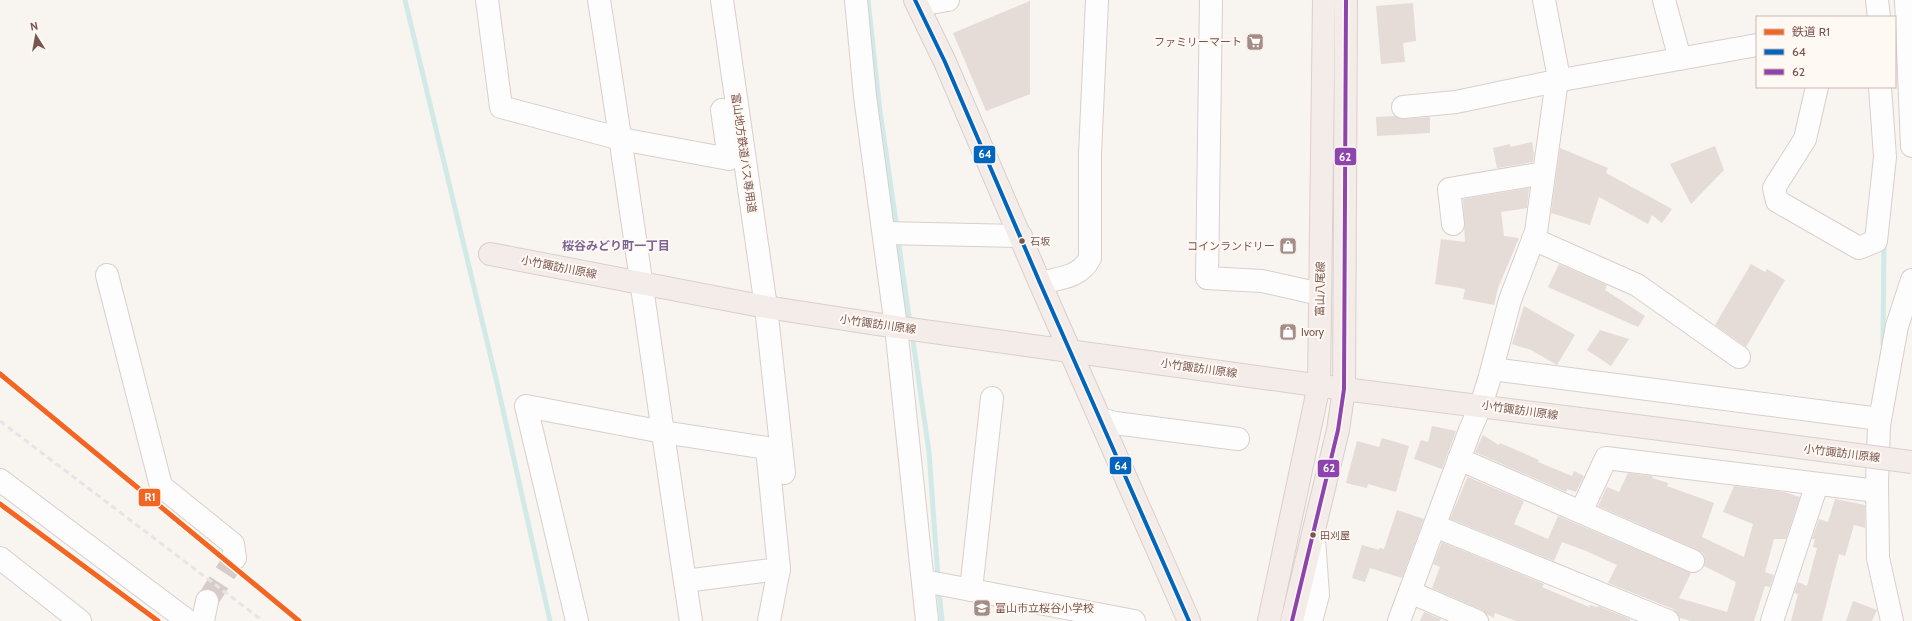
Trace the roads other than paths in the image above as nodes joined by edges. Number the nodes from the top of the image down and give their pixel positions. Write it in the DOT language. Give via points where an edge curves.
graph roads {
  1 [pos="487,0"];
  2 [pos="599,0"];
  3 [pos="708,0"];
  4 [pos="722,0"];
  5 [pos="856,0"];
  6 [pos="948,0"];
  7 [pos="1097,0"];
  8 [pos="1211,0"];
  9 [pos="1324,0"];
  10 [pos="1346,0"];
  11 [pos="1544,0"];
  12 [pos="1664,0"];
  13 [pos="1877,0"];
  14 [pos="1906,0"];
  15 [pos="917,2"];
  16 [pos="1879,16"];
  17 [pos="1756,45"];
  18 [pos="1680,59"];
  19 [pos="1556,81"];
  20 [pos="1817,88"];
  21 [pos="1880,88"];
  22 [pos="1403,106"];
  23 [pos="622,139"];
  24 [pos="1912,146"];
  25 [pos="1544,173"];
  26 [pos="1453,224"];
  27 [pos="885,233"];
  28 [pos="1021,236"];
  29 [pos="1533,239"];
  30 [pos="490,254"];
  31 [pos="107,275"];
  32 [pos="1912,280"];
  33 [pos="641,283"];
  34 [pos="1040,283"];
  35 [pos="1320,294"];
  36 [pos="766,307"];
  37 [pos="896,327"];
  38 [pos="1070,351"];
  39 [pos="1739,357"];
  40 [pos="1492,369"];
  41 [pos="1319,385"];
  42 [pos="1344,389"];
  43 [pos="992,398"];
  44 [pos="1481,405"];
  45 [pos="1100,419"];
  46 [pos="1880,419"];
  47 [pos="663,432"];
  48 [pos="1238,439"];
  49 [pos="1459,459"];
  50 [pos="1912,462"];
  51 [pos="0,480"];
  52 [pos="1817,484"];
  53 [pos="1877,491"];
  54 [pos="789,510"];
  55 [pos="1581,512"];
  56 [pos="1434,526"];
  57 [pos="1314,534"];
  58 [pos="0,558"];
  59 [pos="235,558"];
  60 [pos="1693,561"];
  61 [pos="779,569"];
  62 [pos="685,581"];
  63 [pos="924,581"];
  64 [pos="971,590"];
  65 [pos="1410,592"];
  66 [pos="80,621"];
  67 [pos="188,621"];
  68 [pos="577,621"];
  69 [pos="692,621"];
  70 [pos="769,621"];
  71 [pos="927,621"];
  72 [pos="1134,621"];
  73 [pos="1189,621"];
  74 [pos="1269,621"];
  75 [pos="1292,621"];
  76 [pos="1311,621"];
  77 [pos="1399,621"];
  78 [pos="1477,621"];
  79 [pos="1668,621"];
  80 [pos="1772,621"];
  81 [pos="1892,621"];
  1 -- 23 [label="street" via="502,107"];
  2 -- 23 [label="street"];
  3 -- 23 [label="street" via="729,159"];
  4 -- 36 [label="street, 富山地方鉄道バス専用道"];
  5 -- 27 [label="street" via="865,96"];
  6 -- 15 [label="street"];
  7 -- 34 [label="street" via="1090,154 1090,258 1086,267 1075,274"];
  8 -- 35 [label="street" via="1207,278 1262,281"];
  9 -- 35 [label="main road, 富山八尾線"];
  10 -- 42 [label="main road"];
  11 -- 19 [label="street" via="1558,73"];
  12 -- 18 [label="street"];
  13 -- 16 [label="street"];
  14 -- 24 [label="street"];
  15 -- 28 [label="main road"];
  17 -- 18 [label="street"];
  18 -- 19 [label="street"];
  19 -- 22 [label="street" via="1456,102"];
  19 -- 25 [label="street"];
  20 -- 21 [label="street" via="1805,138 1774,188 1775,195 1777,201 1859,248 1876,241 1885,157"];
  23 -- 33 [label="street"];
  25 -- 26 [label="street" via="1449,189"];
  25 -- 29 [label="street"];
  27 -- 28 [label="street"];
  27 -- 37 [label="street"];
  28 -- 34 [label="main road"];
  29 -- 39 [label="street" via="1637,285"];
  29 -- 40 [label="street" via="1510,300"];
  30 -- 33 [label="main road, 小竹諏訪川原線"];
  31 -- 59 [label="street" via="162,486 233,544"];
  32 -- 46 [label="street" via="1897,326"];
  33 -- 36 [label="main road, 小竹諏訪川原線"];
  33 -- 47 [label="street"];
  34 -- 38 [label="main road"];
  35 -- 41 [label="main road, 富山八尾線"];
  36 -- 37 [label="main road, 小竹諏訪川原線"];
  36 -- 54 [label="street, 富山地方鉄道バス専用道"];
  37 -- 38 [label="main road, 小竹諏訪川原線"];
  37 -- 63 [label="street"];
  38 -- 41 [label="main road, 小竹諏訪川原線"];
  38 -- 45 [label="main road"];
  40 -- 44 [label="street"];
  40 -- 46 [label="street"];
  41 -- 42 [label="main road, 小竹諏訪川原線"];
  41 -- 74 [label="main road, 富山八尾線"];
  42 -- 44 [label="main road, 小竹諏訪川原線"];
  42 -- 57 [label="main road" via="1338,430"];
  43 -- 64 [label="street"];
  44 -- 49 [label="street"];
  44 -- 50 [label="main road, 小竹諏訪川原線, bridge"];
  45 -- 48 [label="street"];
  45 -- 73 [label="main road"];
  46 -- 53 [label="street"];
  47 -- 61 [label="street" via="767,448"];
  47 -- 62 [label="street"];
  47 -- 68 [label="street" via="526,406"];
  49 -- 55 [label="street"];
  49 -- 56 [label="street"];
  51 -- 67 [label="street"];
  52 -- 53 [label="street"];
  52 -- 55 [label="street" via="1606,458"];
  52 -- 80 [label="street"];
  53 -- 81 [label="street" via="1878,558"];
  55 -- 60 [label="street"];
  56 -- 65 [label="street"];
  56 -- 79 [label="street"];
  57 -- 75 [label="main road"];
  57 -- 76 [label="street" via="1318,595"];
  58 -- 66 [label="street"];
  61 -- 62 [label="street"];
  61 -- 70 [label="street"];
  62 -- 69 [label="street"];
  63 -- 64 [label="street"];
  63 -- 71 [label="street"];
  64 -- 72 [label="street"];
  65 -- 77 [label="street"];
  65 -- 78 [label="street"];
}
